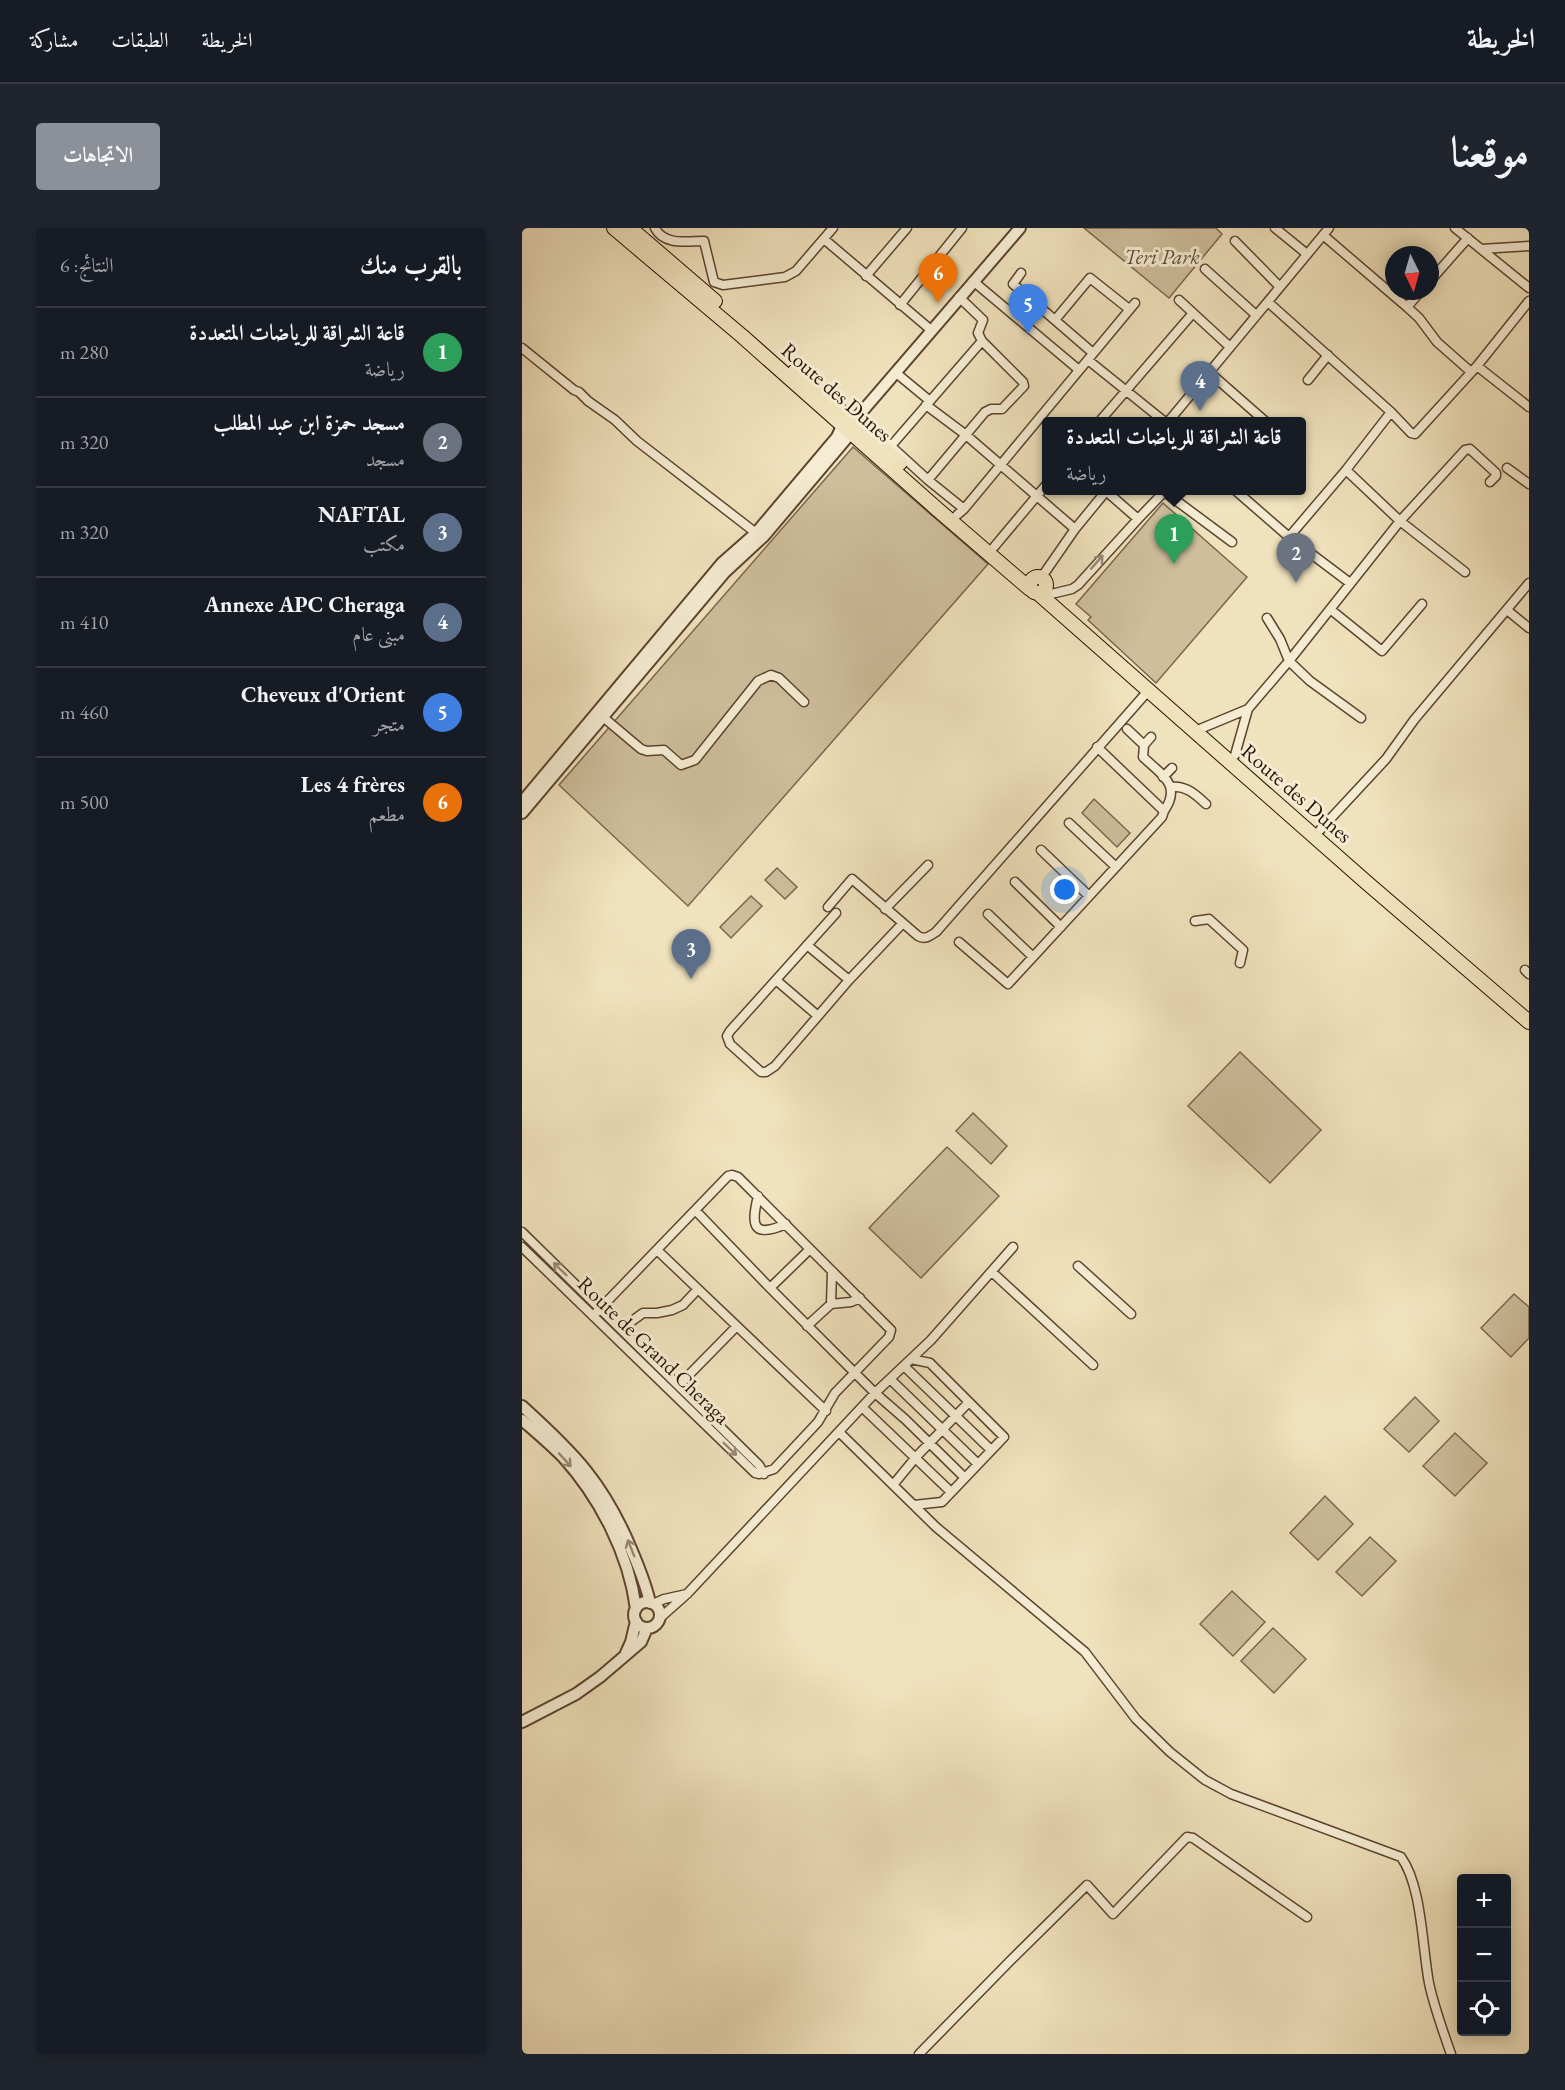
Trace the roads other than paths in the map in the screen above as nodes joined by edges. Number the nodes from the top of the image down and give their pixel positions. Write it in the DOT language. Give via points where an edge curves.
graph roads {
  1 [pos="614,228"];
  2 [pos="630,228"];
  3 [pos="655,228"];
  4 [pos="833,228"];
  5 [pos="907,228"];
  6 [pos="962,228"];
  7 [pos="1020,228"];
  8 [pos="1275,228"];
  9 [pos="1455,228"];
  10 [pos="1326,232"];
  11 [pos="1468,238"];
  12 [pos="824,239"];
  13 [pos="1235,241"];
  14 [pos="1529,246"];
  15 [pos="1481,249"];
  16 [pos="1307,254"];
  17 [pos="1205,269"];
  18 [pos="1439,271"];
  19 [pos="1021,273"];
  20 [pos="866,276"];
  21 [pos="973,281"];
  22 [pos="1280,286"];
  23 [pos="1529,288"];
  24 [pos="959,297"];
  25 [pos="1179,300"];
  26 [pos="1413,300"];
  27 [pos="1529,301"];
  28 [pos="1268,302"];
  29 [pos="900,305"];
  30 [pos="1407,307"];
  31 [pos="1193,313"];
  32 [pos="1256,315"];
  33 [pos="1055,320"];
  34 [pos="931,330"];
  35 [pos="982,341"];
  36 [pos="1230,347"];
  37 [pos="522,348"];
  38 [pos="1328,355"];
  39 [pos="1090,356"];
  40 [pos="1474,369"];
  41 [pos="1079,370"];
  42 [pos="895,372"];
  43 [pos="1209,372"];
  44 [pos="1308,380"];
  45 [pos="1125,390"];
  46 [pos="928,403"];
  47 [pos="1529,407"];
  48 [pos="1391,412"];
  49 [pos="1103,417"];
  50 [pos="1160,417"];
  51 [pos="1170,417"];
  52 [pos="1260,417"];
  53 [pos="851,424"];
  54 [pos="966,435"];
  55 [pos="891,446"];
  56 [pos="1000,465"];
  57 [pos="1507,468"];
  58 [pos="1346,470"];
  59 [pos="928,480"];
  60 [pos="1490,482"];
  61 [pos="1529,484"];
  62 [pos="1042,490"];
  63 [pos="1104,495"];
  64 [pos="1111,495"];
  65 [pos="1161,495"];
  66 [pos="1169,495"];
  67 [pos="1241,495"];
  68 [pos="1037,496"];
  69 [pos="961,512"];
  70 [pos="1138,519"];
  71 [pos="1400,520"];
  72 [pos="1075,530"];
  73 [pos="756,533"];
  74 [pos="1289,537"];
  75 [pos="1232,542"];
  76 [pos="994,547"];
  77 [pos="1466,572"];
  78 [pos="1350,583"];
  79 [pos="1529,583"];
  80 [pos="1040,587"];
  81 [pos="1422,604"];
  82 [pos="1330,609"];
  83 [pos="1507,610"];
  84 [pos="1267,618"];
  85 [pos="1529,628"];
  86 [pos="1289,661"];
  87 [pos="1148,691"];
  88 [pos="804,702"];
  89 [pos="1248,709"];
  90 [pos="603,717"];
  91 [pos="1361,718"];
  92 [pos="1127,729"];
  93 [pos="1199,729"];
  94 [pos="1151,737"];
  95 [pos="1144,745"];
  96 [pos="1097,747"];
  97 [pos="1236,755"];
  98 [pos="1172,768"];
  99 [pos="1163,777"];
  100 [pos="1171,787"];
  101 [pos="522,802"];
  102 [pos="1206,804"];
  103 [pos="1164,811"];
  104 [pos="522,813"];
  105 [pos="1069,823"];
  106 [pos="1320,830"];
  107 [pos="1041,850"];
  108 [pos="928,866"];
  109 [pos="1116,867"];
  110 [pos="1015,882"];
  111 [pos="1089,896"];
  112 [pos="828,907"];
  113 [pos="885,909"];
  114 [pos="836,913"];
  115 [pos="988,914"];
  116 [pos="1195,921"];
  117 [pos="902,924"];
  118 [pos="1061,927"];
  119 [pos="959,942"];
  120 [pos="807,945"];
  121 [pos="1033,957"];
  122 [pos="1240,963"];
  123 [pos="776,980"];
  124 [pos="849,980"];
  125 [pos="1529,1012"];
  126 [pos="818,1016"];
  127 [pos="1529,1022"];
  128 [pos="758,1196"];
  129 [pos="696,1211"];
  130 [pos="786,1224"];
  131 [pos="522,1232"];
  132 [pos="522,1247"];
  133 [pos="1013,1247"];
  134 [pos="810,1249"];
  135 [pos="657,1250"];
  136 [pos="1078,1266"];
  137 [pos="832,1271"];
  138 [pos="992,1272"];
  139 [pos="698,1288"];
  140 [pos="770,1288"];
  141 [pos="860,1298"];
  142 [pos="831,1304"];
  143 [pos="601,1308"];
  144 [pos="1131,1314"];
  145 [pos="593,1316"];
  146 [pos="807,1326"];
  147 [pos="736,1327"];
  148 [pos="621,1329"];
  149 [pos="911,1359"];
  150 [pos="1093,1365"];
  151 [pos="904,1366"];
  152 [pos="854,1372"];
  153 [pos="890,1378"];
  154 [pos="679,1386"];
  155 [pos="875,1394"];
  156 [pos="969,1402"];
  157 [pos="522,1406"];
  158 [pos="862,1407"];
  159 [pos="826,1411"];
  160 [pos="956,1416"];
  161 [pos="522,1420"];
  162 [pos="943,1430"];
  163 [pos="839,1432"];
  164 [pos="930,1443"];
  165 [pos="991,1450"];
  166 [pos="916,1457"];
  167 [pos="978,1464"];
  168 [pos="764,1474"];
  169 [pos="964,1477"];
  170 [pos="893,1485"];
  171 [pos="951,1492"];
  172 [pos="914,1505"];
  173 [pos="687,1594"];
  174 [pos="652,1604"];
  175 [pos="636,1609"];
  176 [pos="660,1618"];
  177 [pos="636,1621"];
  178 [pos="647,1628"];
  179 [pos="624,1656"];
  180 [pos="522,1722"];
  181 [pos="1307,1917"];
  182 [pos="919,2054"];
  183 [pos="1451,2054"];
  1 -- 53 [label="main road, Route des Dunes"];
  2 -- 53 [label="main road, Route des Dunes"];
  3 -- 12 [label="street" via="669,240 704,241 714,282 723,285 785,277 796,271"];
  4 -- 12 [label="street"];
  5 -- 20 [label="street"];
  6 -- 29 [label="street"];
  7 -- 21 [label="street"];
  8 -- 16 [label="street"];
  9 -- 11 [label="street"];
  10 -- 16 [label="street"];
  10 -- 30 [label="street"];
  11 -- 15 [label="street"];
  11 -- 18 [label="street"];
  12 -- 20 [label="street"];
  13 -- 22 [label="street"];
  14 -- 15 [label="street"];
  15 -- 23 [label="street"];
  16 -- 22 [label="street"];
  17 -- 32 [label="street"];
  19 -- 33 [label="street" via="1013,284"];
  20 -- 29 [label="street"];
  21 -- 24 [label="street"];
  21 -- 41 [label="street"];
  22 -- 28 [label="street"];
  24 -- 34 [label="street"];
  24 -- 35 [label="street" via="983,320 978,333"];
  25 -- 31 [label="street"];
  26 -- 30 [label="street"];
  27 -- 40 [label="street"];
  28 -- 32 [label="street"];
  28 -- 38 [label="street"];
  29 -- 34 [label="street"];
  30 -- 40 [label="street" via="1437,342"];
  31 -- 36 [label="street"];
  31 -- 45 [label="street"];
  32 -- 36 [label="street"];
  33 -- 39 [label="street"];
  33 -- 39 [label="street" via="1090,278 1132,306"];
  34 -- 42 [label="street"];
  35 -- 46 [label="street"];
  35 -- 54 [label="street" via="1024,386 1002,409 985,412"];
  36 -- 43 [label="street"];
  37 -- 73 [label="street"];
  38 -- 44 [label="street"];
  38 -- 48 [label="street"];
  39 -- 41 [label="street"];
  39 -- 45 [label="street"];
  40 -- 47 [label="street"];
  40 -- 48 [label="street" via="1415,434"];
  41 -- 56 [label="street"];
  42 -- 46 [label="street"];
  42 -- 53 [label="street"];
  43 -- 51 [label="street"];
  43 -- 52 [label="street"];
  45 -- 49 [label="street"];
  45 -- 50 [label="street"];
  46 -- 54 [label="street"];
  46 -- 55 [label="street"];
  48 -- 58 [label="street"];
  53 -- 55 [label="street"];
  53 -- 69 [label="main road, Route des Dunes"];
  53 -- 73 [label="street"];
  53 -- 80 [label="main road, Route des Dunes"];
  53 -- 90 [label="street" via="764,536 725,572"];
  54 -- 56 [label="street"];
  54 -- 59 [label="street"];
  55 -- 59 [label="street"];
  56 -- 68 [label="street"];
  56 -- 69 [label="street"];
  57 -- 61 [label="street"];
  58 -- 71 [label="street"];
  58 -- 74 [label="street"];
  59 -- 69 [label="street"];
  60 -- 71 [label="street" via="1496,473 1467,448"];
  62 -- 68 [label="street"];
  63 -- 72 [label="street"];
  64 -- 70 [label="street"];
  65 -- 70 [label="street"];
  66 -- 75 [label="street"];
  67 -- 74 [label="street"];
  68 -- 72 [label="street"];
  68 -- 76 [label="street"];
  69 -- 76 [label="main road, Route des Dunes"];
  80 -- 70 [label="street, one-way" via="1072,589 1078,585"];
  71 -- 77 [label="street"];
  71 -- 78 [label="street"];
  72 -- 80 [label="street"];
  73 -- 101 [label="street" via="722,563"];
  74 -- 78 [label="street"];
  76 -- 80 [label="main road, Route des Dunes"];
  78 -- 82 [label="street"];
  79 -- 83 [label="street"];
  80 -- 87 [label="main road, Route des Dunes"];
  80 -- 93 [label="main road, Route des Dunes"];
  81 -- 82 [label="street" via="1382,651"];
  82 -- 86 [label="street"];
  83 -- 85 [label="street"];
  83 -- 106 [label="street" via="1386,759"];
  84 -- 86 [label="street"];
  86 -- 89 [label="street"];
  86 -- 91 [label="street"];
  87 -- 93 [label="main road, Route des Dunes"];
  87 -- 96 [label="street"];
  88 -- 90 [label="street" via="779,678 771,675 758,681 695,760 681,765 664,750 640,749"];
  89 -- 93 [label="street"];
  89 -- 97 [label="street"];
  90 -- 104 [label="street"];
  92 -- 95 [label="street"];
  93 -- 97 [label="main road, Route des Dunes"];
  93 -- 127 [label="main road, Route des Dunes"];
  94 -- 95 [label="street"];
  95 -- 99 [label="street" via="1143,757"];
  96 -- 103 [label="street"];
  96 -- 117 [label="street" via="936,932 922,938"];
  97 -- 106 [label="main road, Route des Dunes"];
  98 -- 99 [label="street"];
  99 -- 100 [label="street"];
  100 -- 102 [label="street" via="1187,789"];
  100 -- 103 [label="street" via="1170,803"];
  103 -- 109 [label="street"];
  105 -- 109 [label="street"];
  106 -- 125 [label="main road, Route des Dunes"];
  107 -- 111 [label="street"];
  108 -- 113 [label="street"];
  109 -- 111 [label="street"];
  110 -- 118 [label="street"];
  111 -- 118 [label="street"];
  112 -- 113 [label="street" via="852,879"];
  113 -- 117 [label="street"];
  114 -- 120 [label="street"];
  115 -- 121 [label="street"];
  116 -- 122 [label="street" via="1209,919 1243,950"];
  117 -- 124 [label="street"];
  118 -- 121 [label="street"];
  119 -- 121 [label="street" via="1008,984"];
  120 -- 123 [label="street"];
  120 -- 124 [label="street"];
  123 -- 126 [label="street"];
  123 -- 126 [label="street" via="728,1036 730,1044 753,1066 761,1072 771,1069"];
  124 -- 126 [label="street"];
  128 -- 129 [label="street" via="736,1176 730,1176"];
  128 -- 130 [label="street"];
  128 -- 130 [label="street" via="753,1218 757,1227 769,1230"];
  129 -- 135 [label="street"];
  129 -- 140 [label="street"];
  130 -- 134 [label="street"];
  143 -- 131 [label="street, one-way"];
  132 -- 145 [label="street, Route de Grand Cheraga"];
  133 -- 138 [label="street"];
  134 -- 137 [label="street"];
  134 -- 140 [label="street"];
  135 -- 139 [label="street"];
  135 -- 143 [label="street"];
  136 -- 144 [label="street"];
  137 -- 141 [label="street"];
  137 -- 142 [label="street"];
  138 -- 149 [label="street"];
  138 -- 150 [label="street"];
  139 -- 147 [label="street"];
  139 -- 148 [label="street" via="683,1305 665,1312 643,1313"];
  140 -- 146 [label="street"];
  141 -- 142 [label="street"];
  141 -- 152 [label="street" via="889,1327 891,1334"];
  142 -- 146 [label="street"];
  143 -- 145 [label="street"];
  143 -- 148 [label="street"];
  145 -- 168 [label="street, Route de Grand Cheraga, one-way" via="753,1471"];
  146 -- 152 [label="street"];
  147 -- 154 [label="street"];
  147 -- 159 [label="street"];
  148 -- 154 [label="street"];
  149 -- 151 [label="street"];
  149 -- 156 [label="street" via="930,1363"];
  151 -- 153 [label="street"];
  151 -- 160 [label="street"];
  152 -- 155 [label="street"];
  152 -- 159 [label="street" via="835,1393"];
  153 -- 155 [label="street"];
  153 -- 162 [label="street"];
  154 -- 168 [label="street"];
  155 -- 158 [label="street"];
  155 -- 164 [label="street"];
  156 -- 160 [label="street"];
  156 -- 165 [label="street" via="1004,1437"];
  174 -- 157 [label="street, one-way" via="622,1526 600,1487 572,1453"];
  158 -- 163 [label="street"];
  158 -- 166 [label="street"];
  159 -- 168 [label="street" via="774,1469"];
  160 -- 162 [label="street"];
  160 -- 165 [label="street"];
  161 -- 175 [label="street, one-way" via="564,1459 598,1506 630,1578"];
  162 -- 164 [label="street"];
  162 -- 167 [label="street"];
  163 -- 170 [label="street"];
  163 -- 173 [label="street"];
  164 -- 166 [label="street"];
  164 -- 169 [label="street"];
  165 -- 167 [label="street"];
  166 -- 170 [label="street"];
  166 -- 171 [label="street"];
  167 -- 169 [label="street"];
  169 -- 171 [label="street"];
  170 -- 172 [label="street"];
  171 -- 172 [label="street" via="939,1503"];
  172 -- 183 [label="street" via="1085,1652 1136,1719 1205,1780 1231,1794 1401,1857 1409,1867 1414,1885 1430,1983"];
  173 -- 174 [label="street"];
  173 -- 176 [label="street"];
  174 -- 175 [label="street"];
  174 -- 176 [label="street" via="659,1610"];
  175 -- 177 [label="street"];
  176 -- 178 [label="street"];
  177 -- 178 [label="street"];
  177 -- 179 [label="street"];
  178 -- 179 [label="street" via="643,1640"];
  179 -- 180 [label="street" via="576,1694"];
  181 -- 182 [label="street" via="1187,1837 1113,1914 1087,1885"];
}
